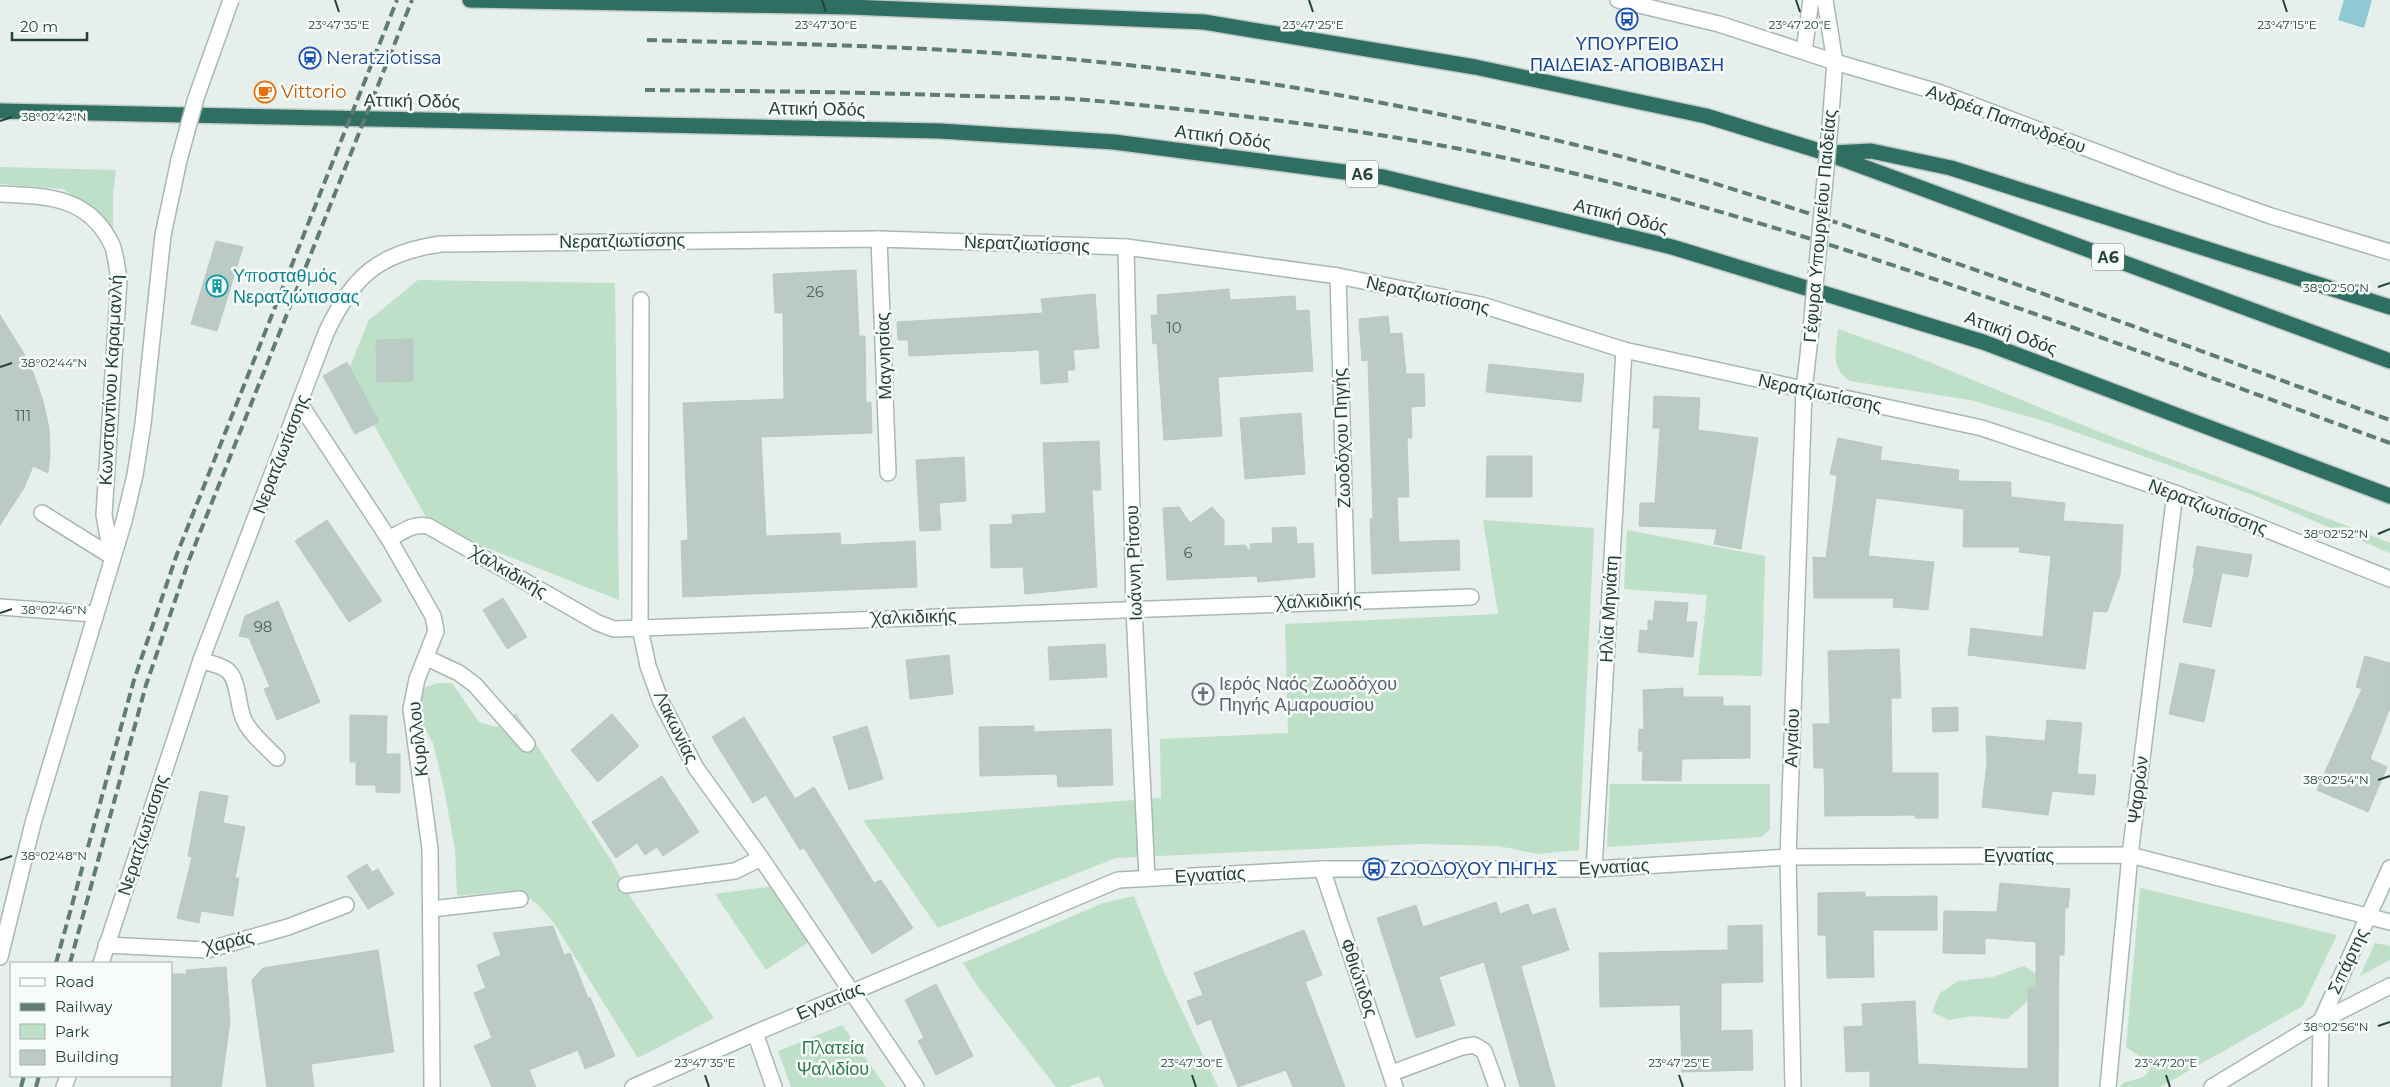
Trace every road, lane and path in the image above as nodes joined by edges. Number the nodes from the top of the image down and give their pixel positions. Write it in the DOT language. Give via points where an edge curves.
graph roads {
  1 [pos="231,0"];
  2 [pos="470,0"];
  3 [pos="1618,0"];
  4 [pos="1811,0"];
  5 [pos="1825,0"];
  6 [pos="1804,51"];
  7 [pos="1836,62"];
  8 [pos="0,111"];
  9 [pos="1826,153"];
  10 [pos="0,194"];
  11 [pos="879,239"];
  12 [pos="1126,247"];
  13 [pos="2390,252"];
  14 [pos="1338,276"];
  15 [pos="641,300"];
  16 [pos="2390,307"];
  17 [pos="1624,350"];
  18 [pos="2390,361"];
  19 [pos="1804,390"];
  20 [pos="300,404"];
  21 [pos="888,473"];
  22 [pos="2175,493"];
  23 [pos="2390,496"];
  24 [pos="42,513"];
  25 [pos="389,539"];
  26 [pos="111,556"];
  27 [pos="2390,579"];
  28 [pos="1471,597"];
  29 [pos="1347,600"];
  30 [pos="0,607"];
  31 [pos="1134,609"];
  32 [pos="94,614"];
  33 [pos="640,628"];
  34 [pos="426,658"];
  35 [pos="201,660"];
  36 [pos="527,744"];
  37 [pos="277,758"];
  38 [pos="2130,855"];
  39 [pos="1788,857"];
  40 [pos="761,858"];
  41 [pos="2390,868"];
  42 [pos="1322,869"];
  43 [pos="1594,869"];
  44 [pos="1147,878"];
  45 [pos="626,884"];
  46 [pos="520,899"];
  47 [pos="346,905"];
  48 [pos="431,909"];
  49 [pos="2369,915"];
  50 [pos="2390,922"];
  51 [pos="106,945"];
  52 [pos="0,957"];
  53 [pos="101,962"];
  54 [pos="2390,986"];
  55 [pos="853,991"];
  56 [pos="2321,1021"];
  57 [pos="755,1033"];
  58 [pos="1394,1080"];
  59 [pos="432,1087"];
  60 [pos="633,1087"];
  61 [pos="774,1087"];
  62 [pos="916,1087"];
  63 [pos="1497,1087"];
  64 [pos="1793,1087"];
  65 [pos="2108,1087"];
  66 [pos="2212,1087"];
  67 [pos="2320,1087"];
  1 -- 26 [label="street, bridge" via="196,98 179,160 163,235 144,424 124,520"];
  2 -- 9 [label="highway, Α6" via="851,7 1204,22 1475,67 1706,116"];
  3 -- 6 [label="street, Ανδρέα Παπανδρέου" via="1719,24"];
  4 -- 6 [label="street"];
  5 -- 7 [label="street, Γέφυρα Υπουργείου Παιδείας"];
  6 -- 7 [label="street, Ανδρέα Παπανδρέου"];
  7 -- 13 [label="street, Ανδρέα Παπανδρέου" via="1941,93 2271,216"];
  7 -- 19 [label="street, Γέφυρα Υπουργείου Παιδείας, bridge"];
  8 -- 23 [label="highway, Αττική Οδός / Α6" via="940,131 1114,142 1383,177 1672,247 1983,342"];
  9 -- 16 [label="highway" via="1871,150 1951,168"];
  9 -- 18 [label="highway, Α6"];
  10 -- 26 [label="street, Κωνσταντίνου Καραμανλή" via="48,196 74,204 95,219 112,246 120,279 104,515"];
  11 -- 12 [label="street, Νερατζιωτίσσης"];
  11 -- 20 [label="street, Νερατζιωτίσσης" via="470,243 417,247 363,274 342,300"];
  11 -- 21 [label="street, Μαγνησίας"];
  12 -- 14 [label="street, Νερατζιωτίσσης"];
  12 -- 31 [label="street, Ιωάννη Ρίτσου"];
  14 -- 17 [label="street, Νερατζιωτίσσης" via="1482,305"];
  14 -- 29 [label="street, Ζωοδόχου Πηγής"];
  15 -- 33 [label="street, Λακωνίας"];
  17 -- 19 [label="street, Νερατζιωτίσσης"];
  17 -- 43 [label="street, Ηλία Μηνιάτη"];
  19 -- 22 [label="street, Νερατζιωτίσσης" via="1982,428"];
  19 -- 39 [label="street, Αιγαίου"];
  20 -- 25 [label="street, Κυρίλλου"];
  20 -- 35 [label="street, Νερατζιωτίσσης"];
  22 -- 27 [label="street, Νερατζιωτίσσης"];
  22 -- 38 [label="street, Ψαρρών"];
  24 -- 26 [label="street"];
  25 -- 33 [label="street, Χαλκιδικής" via="419,524 428,526 598,623 614,629"];
  25 -- 34 [label="street, Κυρίλλου" via="433,616 436,631"];
  26 -- 32 [label="street"];
  28 -- 29 [label="street, Χαλκιδικής"];
  29 -- 31 [label="street, Χαλκιδικής"];
  30 -- 32 [label="street"];
  31 -- 33 [label="street, Χαλκιδικής"];
  31 -- 44 [label="street, Ιωάννη Ρίτσου"];
  32 -- 52 [label="street" via="33,823"];
  33 -- 40 [label="street, Λακωνίας" via="648,666 680,740 696,768"];
  34 -- 36 [label="street" via="459,673 475,685"];
  34 -- 48 [label="street, Κυρίλλου" via="413,692 411,709 428,826"];
  35 -- 37 [label="street" via="227,670 233,677 245,722"];
  35 -- 51 [label="street, Νερατζιωτίσσης"];
  38 -- 39 [label="street, Εγνατίας"];
  38 -- 49 [label="street, Εγνατίας"];
  38 -- 65 [label="street, Ψαρρών"];
  39 -- 43 [label="street, Εγνατίας"];
  39 -- 64 [label="street, Αιγαίου"];
  40 -- 45 [label="street" via="735,871"];
  40 -- 55 [label="street, Λακωνίας"];
  41 -- 49 [label="street, Σπάρτης"];
  42 -- 43 [label="street, Εγνατίας"];
  42 -- 44 [label="street, Εγνατίας"];
  42 -- 58 [label="street, Φθιώτιδος"];
  44 -- 55 [label="street, Εγνατίας" via="1112,881"];
  46 -- 48 [label="street"];
  47 -- 51 [label="street, Χαράς" via="288,927 207,950"];
  48 -- 59 [label="street, Κυρίλλου"];
  49 -- 50 [label="street, Εγνατίας"];
  49 -- 56 [label="street, Σπάρτης"];
  51 -- 53 [label="street, Νερατζιωτίσσης"];
  54 -- 56 [label="street"];
  55 -- 57 [label="street, Εγνατίας"];
  55 -- 62 [label="street, Λακωνίας"];
  56 -- 66 [label="street"];
  56 -- 67 [label="street, Σπάρτης"];
  57 -- 60 [label="street, Εγνατίας"];
  57 -- 61 [label="street"];
  58 -- 63 [label="street" via="1462,1047 1474,1045 1484,1051"];
}
